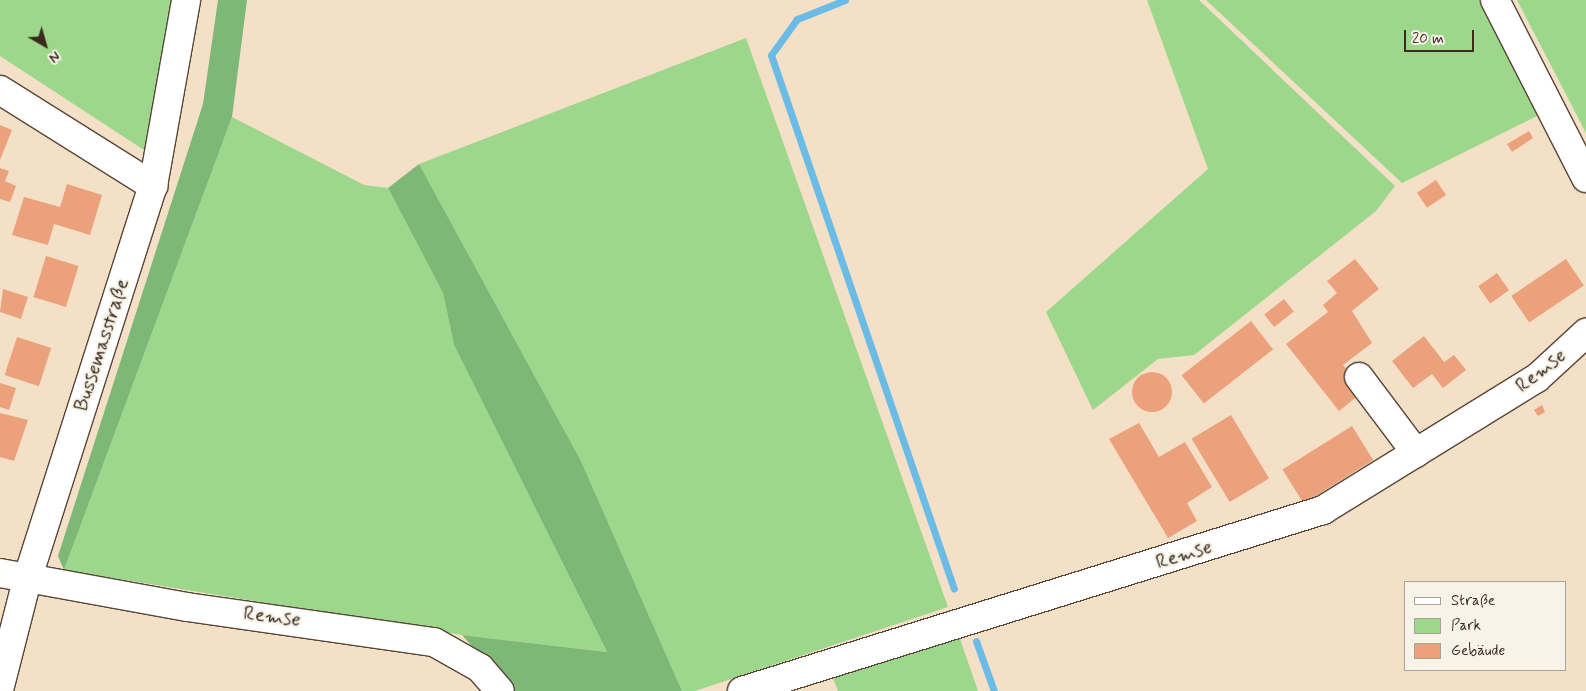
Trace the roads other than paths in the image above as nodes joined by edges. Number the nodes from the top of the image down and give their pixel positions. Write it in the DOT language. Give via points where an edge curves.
graph roads {
  1 [pos="186,0"];
  2 [pos="1495,0"];
  3 [pos="0,90"];
  4 [pos="1586,178"];
  5 [pos="152,186"];
  6 [pos="1586,333"];
  7 [pos="1359,377"];
  8 [pos="1416,453"];
  9 [pos="0,573"];
  10 [pos="27,580"];
  11 [pos="0,686"];
  12 [pos="500,691"];
  13 [pos="742,691"];
  1 -- 5 [label="street, Bussemasstraße"];
  2 -- 4 [label="street"];
  3 -- 5 [label="street"];
  5 -- 10 [label="street, Bussemasstraße"];
  6 -- 8 [label="street, Remse" via="1537,378"];
  7 -- 8 [label="street"];
  8 -- 13 [label="street, Remse" via="1323,510"];
  9 -- 10 [label="street, Remse"];
  10 -- 11 [label="street, Bussemasstraße"];
  10 -- 12 [label="street, Remse" via="434,642 480,668"];
}
